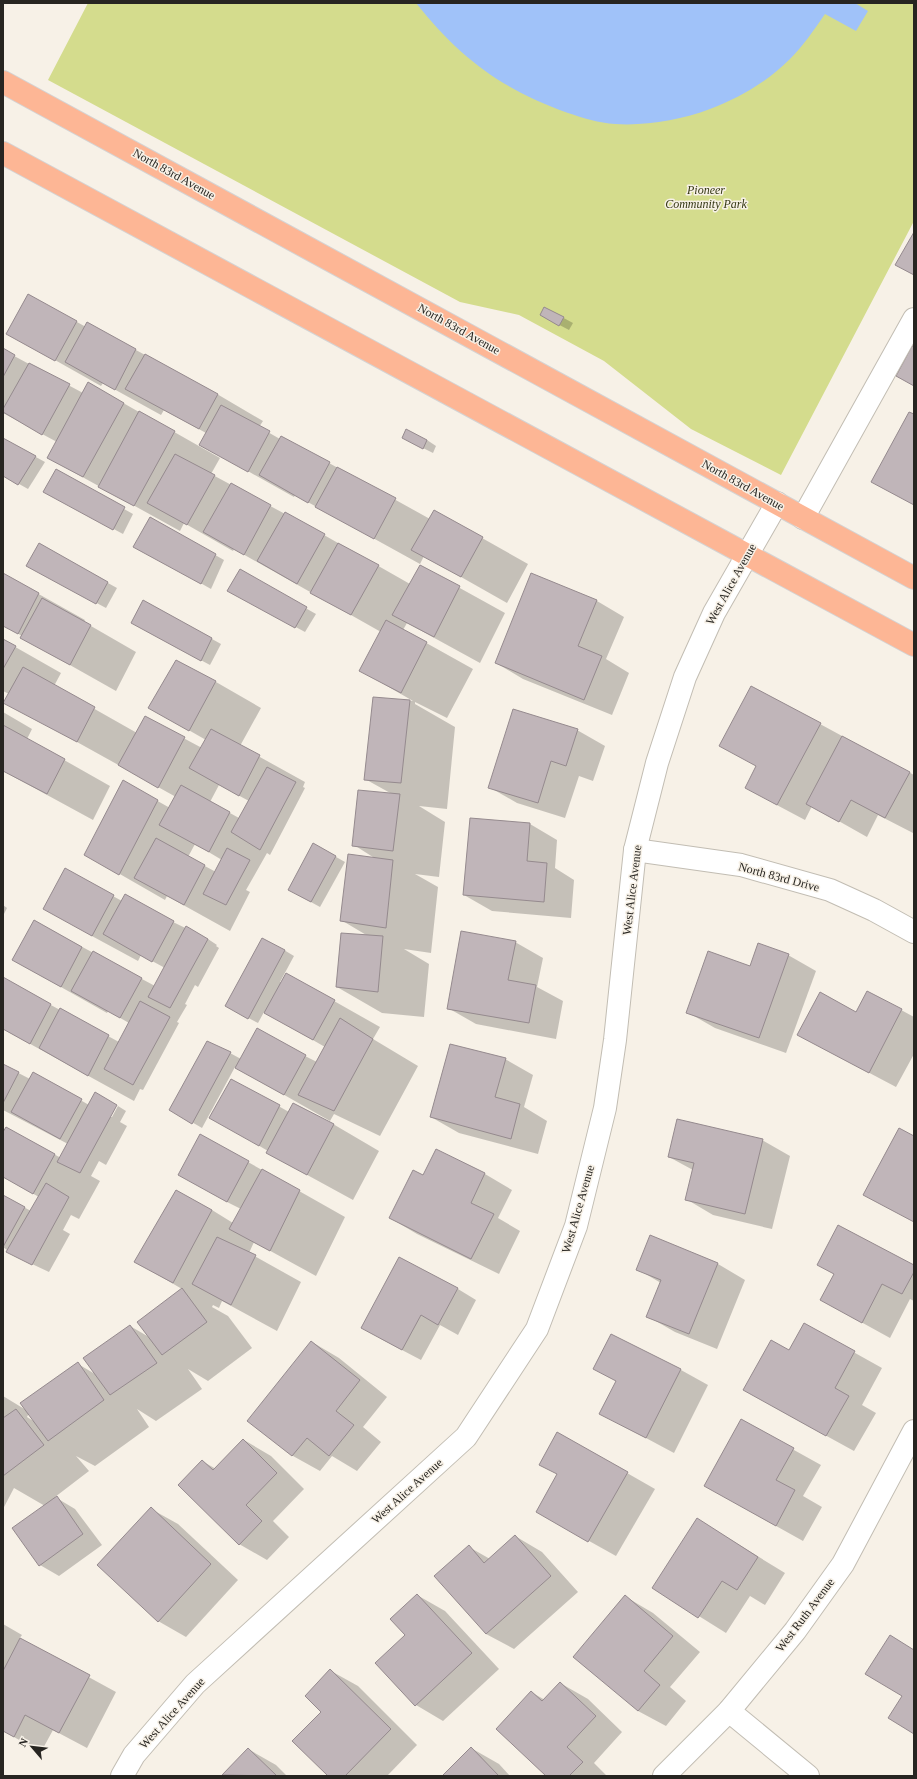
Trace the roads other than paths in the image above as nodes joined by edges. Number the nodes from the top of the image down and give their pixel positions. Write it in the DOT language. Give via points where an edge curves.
graph roads {
  1 [pos="3,82"];
  2 [pos="3,154"];
  3 [pos="914,319"];
  4 [pos="777,503"];
  5 [pos="803,518"];
  6 [pos="748,555"];
  7 [pos="914,578"];
  8 [pos="914,645"];
  9 [pos="635,850"];
  10 [pos="914,932"];
  11 [pos="914,1431"];
  12 [pos="729,1711"];
  13 [pos="122,1776"];
  14 [pos="664,1776"];
  15 [pos="808,1776"];
  1 -- 4 [label="main road, North 83rd Avenue"];
  2 -- 6 [label="main road"];
  3 -- 5 [label="street"];
  4 -- 5 [label="main road, North 83rd Avenue"];
  4 -- 6 [label="street, West Alice Avenue"];
  5 -- 7 [label="main road, North 83rd Avenue"];
  6 -- 8 [label="main road"];
  6 -- 9 [label="street, West Alice Avenue" via="714,612 685,677 657,763"];
  9 -- 10 [label="street, North 83rd Drive" via="741,865 830,890"];
  9 -- 13 [label="street, West Alice Avenue" via="606,1108 576,1226 537,1329 466,1437 195,1684 134,1755"];
  11 -- 12 [label="street, West Ruth Avenue" via="843,1564 795,1631"];
  12 -- 14 [label="street, West Ruth Avenue"];
  12 -- 15 [label="street"];
}
